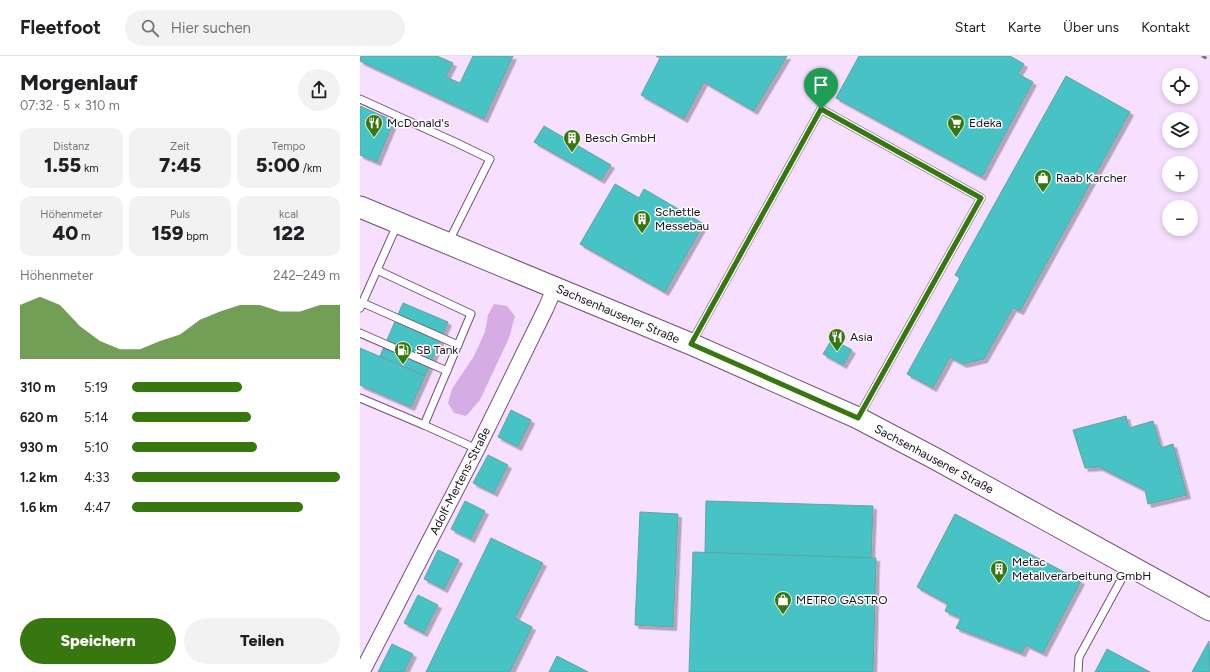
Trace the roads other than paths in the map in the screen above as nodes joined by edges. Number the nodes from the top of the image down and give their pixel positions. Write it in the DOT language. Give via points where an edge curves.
graph roads {
  1 [pos="360,99"];
  2 [pos="360,207"];
  3 [pos="398,223"];
  4 [pos="448,243"];
  5 [pos="377,270"];
  6 [pos="555,287"];
  7 [pos="361,306"];
  8 [pos="360,333"];
  9 [pos="691,344"];
  10 [pos="458,345"];
  11 [pos="446,371"];
  12 [pos="360,398"];
  13 [pos="858,418"];
  14 [pos="424,425"];
  15 [pos="477,449"];
  16 [pos="1128,564"];
  17 [pos="1210,610"];
  18 [pos="361,671"];
  19 [pos="1078,672"];
  1 -- 4 [label="lane" via="490,159"];
  2 -- 3 [label="main road, Sachsenhausener Straße"];
  3 -- 4 [label="main road, Sachsenhausener Straße"];
  3 -- 5 [label="lane"];
  4 -- 6 [label="main road, Sachsenhausener Straße"];
  5 -- 7 [label="lane"];
  5 -- 10 [label="lane" via="471,314"];
  6 -- 9 [label="main road, Sachsenhausener Straße"];
  6 -- 15 [label="street, Adolf-Mertens-Straße"];
  7 -- 10 [label="lane"];
  8 -- 11 [label="lane"];
  9 -- 13 [label="main road, Sachsenhausener Straße"];
  9 -- 13 [label="lane" via="821,109 981,198"];
  10 -- 11 [label="lane"];
  11 -- 14 [label="lane"];
  12 -- 14 [label="lane"];
  13 -- 16 [label="main road, Sachsenhausener Straße"];
  14 -- 15 [label="lane"];
  15 -- 18 [label="street, Adolf-Mertens-Straße"];
  16 -- 17 [label="main road, Sachsenhausener Straße"];
  16 -- 19 [label="lane" via="1079,657"];
}
